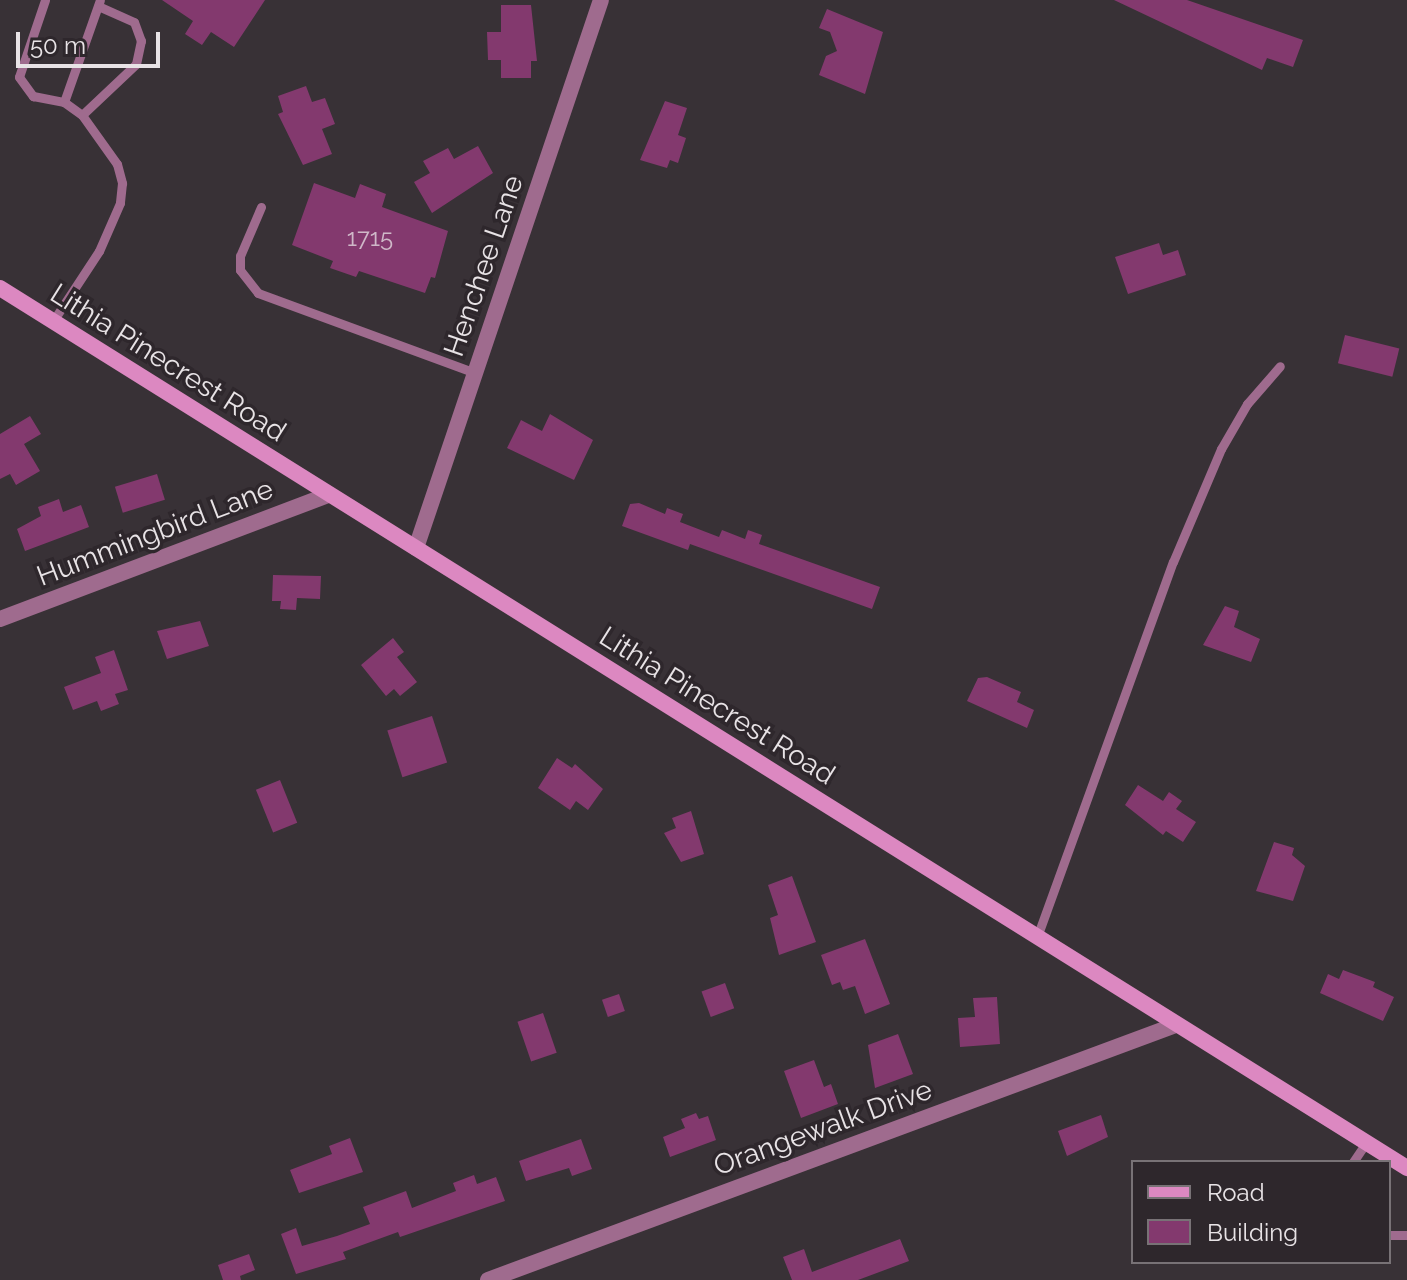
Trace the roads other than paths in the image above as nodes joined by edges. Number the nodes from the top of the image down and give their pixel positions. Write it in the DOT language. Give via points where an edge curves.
graph roads {
  1 [pos="45,0"];
  2 [pos="601,0"];
  3 [pos="99,3"];
  4 [pos="64,102"];
  5 [pos="82,115"];
  6 [pos="261,207"];
  7 [pos="0,288"];
  8 [pos="53,321"];
  9 [pos="1280,366"];
  10 [pos="475,373"];
  11 [pos="329,495"];
  12 [pos="416,548"];
  13 [pos="0,619"];
  14 [pos="1037,937"];
  15 [pos="1176,1025"];
  16 [pos="1366,1143"];
  17 [pos="1354,1160"];
  18 [pos="1407,1168"];
  19 [pos="488,1280"];
  1 -- 4 [label="lane" via="19,77 33,96"];
  2 -- 10 [label="street, Henchee Lane"];
  3 -- 4 [label="lane"];
  3 -- 5 [label="lane" via="134,22 141,41 136,64"];
  4 -- 5 [label="lane"];
  5 -- 8 [label="lane" via="117,164 120,203 99,251"];
  6 -- 10 [label="lane" via="240,256 240,270 258,293"];
  7 -- 8 [label="main road, Lithia Pinecrest Road"];
  8 -- 11 [label="main road, Lithia Pinecrest Road"];
  9 -- 14 [label="lane" via="1247,404 1221,449 1173,562"];
  10 -- 12 [label="street, Henchee Lane"];
  11 -- 12 [label="main road, Lithia Pinecrest Road"];
  11 -- 13 [label="street, Hummingbird Lane"];
  12 -- 14 [label="main road, Lithia Pinecrest Road"];
  14 -- 15 [label="main road, Lithia Pinecrest Road"];
  15 -- 16 [label="main road, Lithia Pinecrest Road"];
  15 -- 19 [label="street, Orangewalk Drive"];
  16 -- 17 [label="lane"];
  16 -- 18 [label="main road, Lithia Pinecrest Road"];
}
